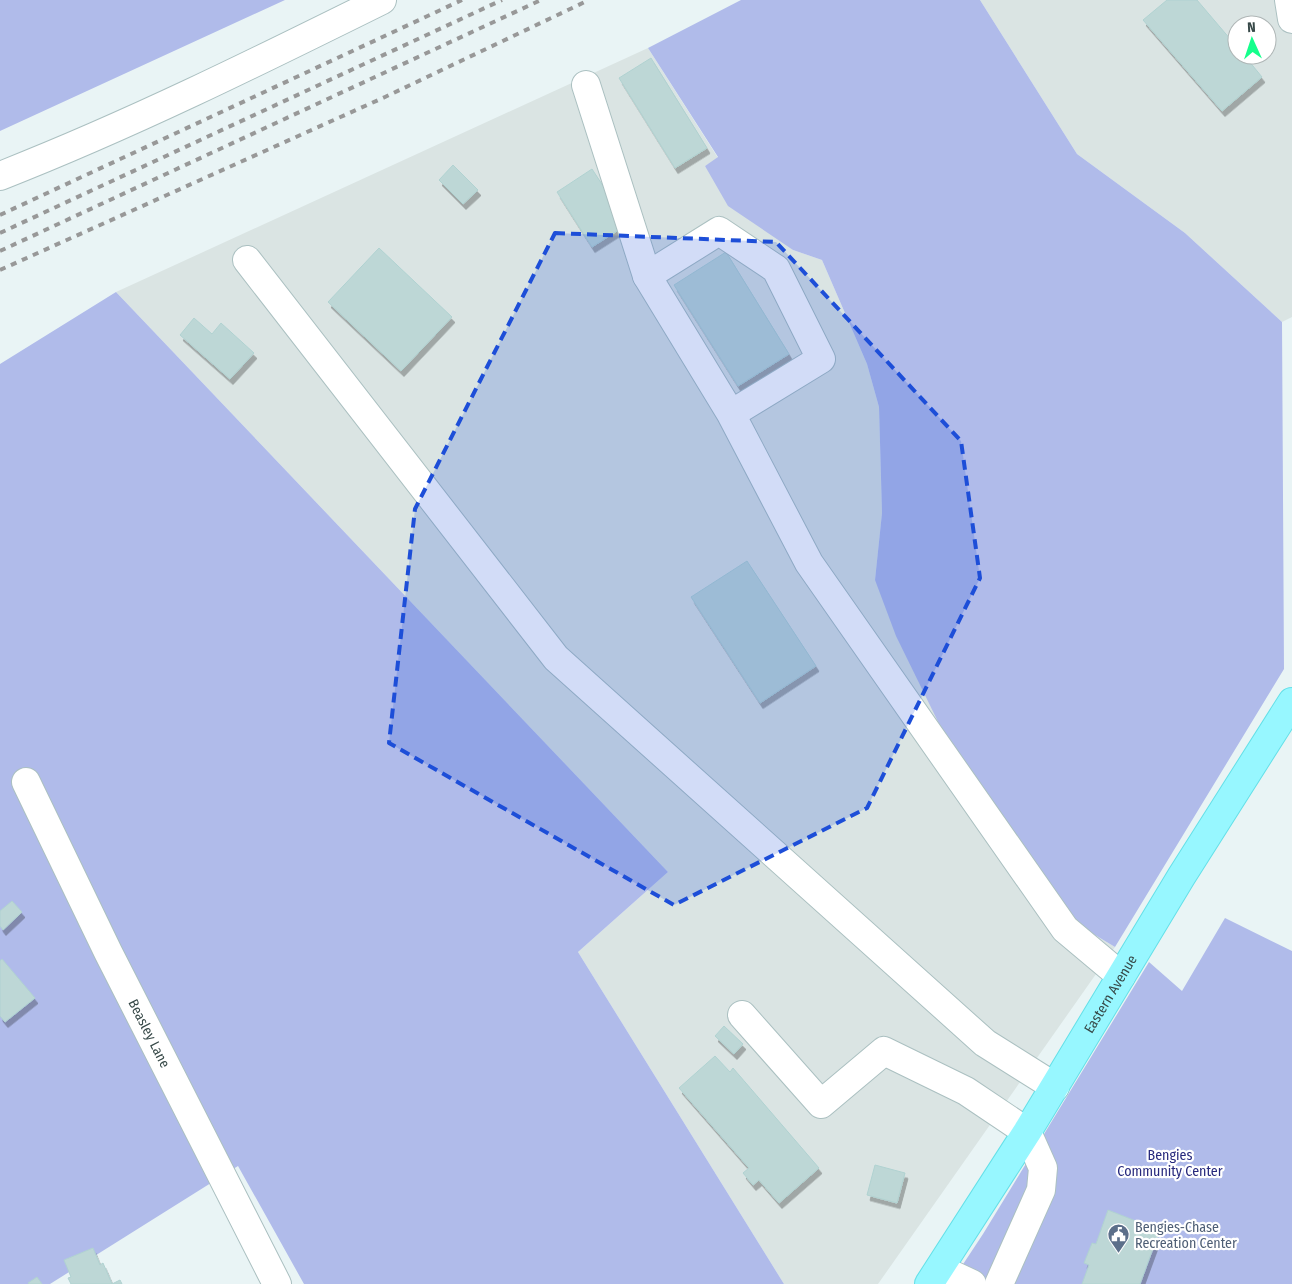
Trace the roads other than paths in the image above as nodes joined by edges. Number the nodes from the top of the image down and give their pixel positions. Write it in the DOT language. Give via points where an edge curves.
graph roads {
  1 [pos="382,0"];
  2 [pos="1289,0"];
  3 [pos="1292,20"];
  4 [pos="586,85"];
  5 [pos="0,176"];
  6 [pos="247,260"];
  7 [pos="647,276"];
  8 [pos="731,414"];
  9 [pos="1292,702"];
  10 [pos="26,782"];
  11 [pos="1121,976"];
  12 [pos="742,1015"];
  13 [pos="1055,1087"];
  14 [pos="1027,1132"];
  15 [pos="934,1276"];
  16 [pos="277,1284"];
  17 [pos="972,1284"];
  18 [pos="999,1284"];
  1 -- 5 [label="street" via="44,159"];
  2 -- 3 [label="street"];
  4 -- 7 [label="street"];
  6 -- 13 [label="street" via="556,658 985,1044"];
  7 -- 8 [label="street"];
  7 -- 8 [label="street" via="719,231 776,269 821,359"];
  8 -- 11 [label="street" via="820,579 1065,929"];
  9 -- 11 [label="main road, Eastern Avenue"];
  10 -- 16 [label="street, Beasley Lane" via="108,952"];
  11 -- 13 [label="main road, Eastern Avenue"];
  12 -- 14 [label="street" via="821,1104 884,1052 966,1091"];
  13 -- 14 [label="main road, Eastern Avenue"];
  14 -- 15 [label="main road, Eastern Avenue"];
  14 -- 18 [label="street" via="1043,1168 1044,1178"];
  15 -- 17 [label="street"];
}
